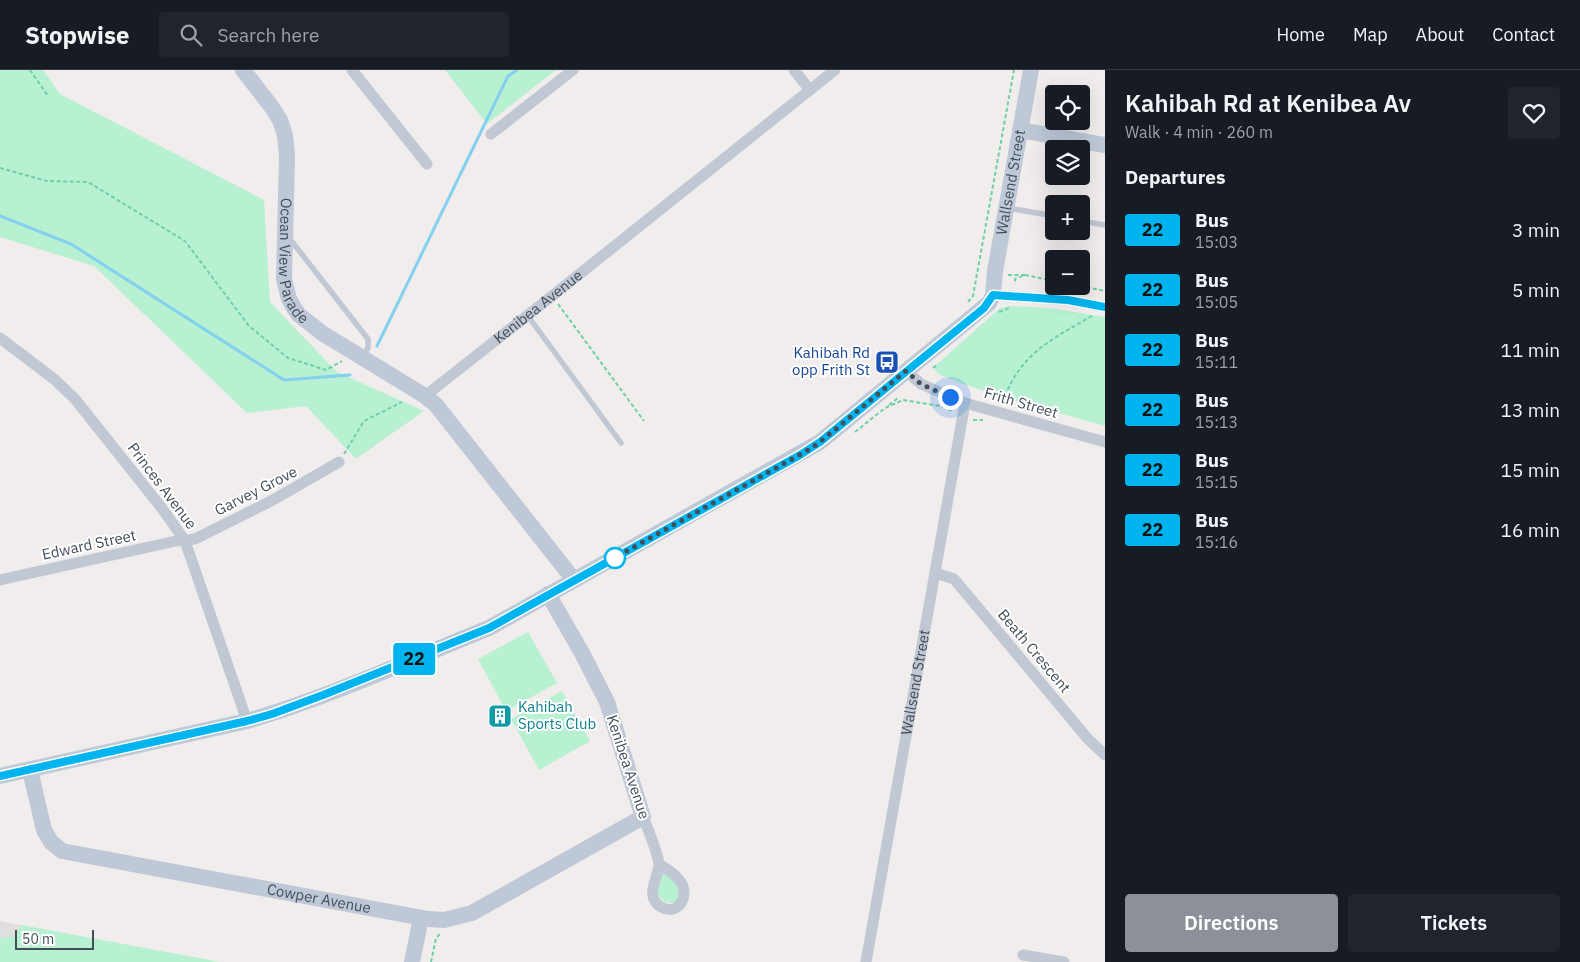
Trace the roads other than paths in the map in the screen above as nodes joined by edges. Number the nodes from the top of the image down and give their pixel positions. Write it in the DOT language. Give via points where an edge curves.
graph roads {
  1 [pos="352,70"];
  2 [pos="573,70"];
  3 [pos="794,70"];
  4 [pos="835,70"];
  5 [pos="1031,70"];
  6 [pos="249,72"];
  7 [pos="810,90"];
  8 [pos="1020,130"];
  9 [pos="491,134"];
  10 [pos="1105,145"];
  11 [pos="427,164"];
  12 [pos="1006,208"];
  13 [pos="1045,214"];
  14 [pos="1090,222"];
  15 [pos="1105,225"];
  16 [pos="285,231"];
  17 [pos="993,295"];
  18 [pos="1105,306"];
  19 [pos="528,316"];
  20 [pos="0,338"];
  21 [pos="359,356"];
  22 [pos="906,371"];
  23 [pos="425,396"];
  24 [pos="965,403"];
  25 [pos="1105,442"];
  26 [pos="621,443"];
  27 [pos="338,462"];
  28 [pos="185,541"];
  29 [pos="936,573"];
  30 [pos="0,580"];
  31 [pos="574,580"];
  32 [pos="548,594"];
  33 [pos="247,721"];
  34 [pos="1105,755"];
  35 [pos="30,770"];
  36 [pos="0,776"];
  37 [pos="643,817"];
  38 [pos="659,864"];
  39 [pos="421,918"];
  40 [pos="1023,954"];
  41 [pos="412,962"];
  42 [pos="866,962"];
  43 [pos="1064,962"];
  1 -- 11 [label="street"];
  2 -- 9 [label="street"];
  3 -- 7 [label="street"];
  4 -- 7 [label="street, Kenibea Avenue"];
  5 -- 8 [label="main road, Wallsend Street"];
  6 -- 16 [label="main road, Ocean View Parade" via="285,135"];
  7 -- 19 [label="street, Kenibea Avenue"];
  8 -- 10 [label="main road"];
  8 -- 12 [label="main road, Wallsend Street"];
  12 -- 13 [label="lane"];
  12 -- 17 [label="main road, Wallsend Street"];
  14 -- 15 [label="lane"];
  16 -- 21 [label="lane" via="368,340 368,348"];
  16 -- 21 [label="main road, Ocean View Parade" via="284,279 294,308 322,333"];
  17 -- 18 [label="street"];
  17 -- 22 [label="main road" via="984,308"];
  19 -- 23 [label="street, Kenibea Avenue"];
  19 -- 26 [label="lane"];
  20 -- 28 [label="street, Princes Avenue" via="54,379 75,400"];
  21 -- 23 [label="main road, Ocean View Parade"];
  22 -- 24 [label="street, Frith Street" via="921,384"];
  22 -- 31 [label="main road" via="800,455"];
  23 -- 31 [label="main road" via="444,415"];
  24 -- 25 [label="street, Frith Street"];
  24 -- 29 [label="street, Wallsend Street"];
  27 -- 28 [label="street, Garvey Grove" via="264,504"];
  28 -- 30 [label="street, Edward Street"];
  28 -- 33 [label="street, Princes Avenue"];
  29 -- 34 [label="street, Beath Crescent" via="954,579"];
  29 -- 42 [label="street, Wallsend Street"];
  31 -- 32 [label="main road"];
  32 -- 33 [label="main road" via="489,628 320,697"];
  32 -- 37 [label="main road, Kenibea Avenue" via="607,702"];
  33 -- 35 [label="main road"];
  35 -- 36 [label="main road"];
  35 -- 39 [label="main road, Cowper Avenue" via="44,830 62,851"];
  37 -- 38 [label="street, Kenibea Avenue"];
  37 -- 39 [label="main road, Cowper Avenue" via="472,914 444,920"];
  39 -- 41 [label="main road"];
  40 -- 43 [label="street"];
}
